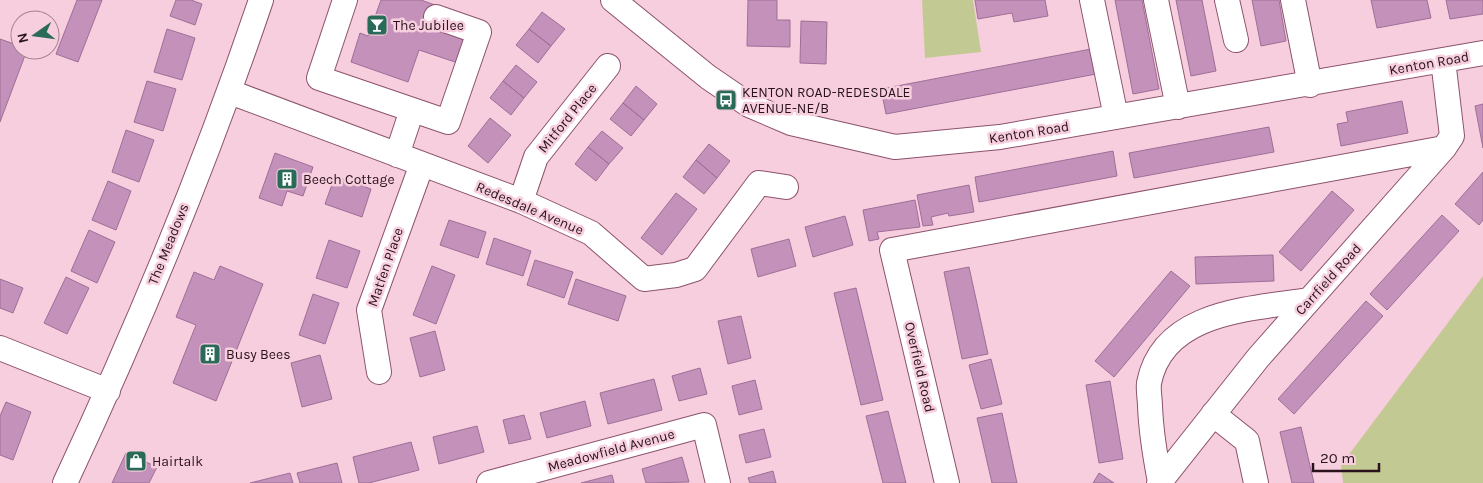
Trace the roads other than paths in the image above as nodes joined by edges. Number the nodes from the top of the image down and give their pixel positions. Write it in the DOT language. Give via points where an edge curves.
graph roads {
  1 [pos="261,0"];
  2 [pos="345,0"];
  3 [pos="612,0"];
  4 [pos="1092,0"];
  5 [pos="1156,0"];
  6 [pos="1227,0"];
  7 [pos="1293,0"];
  8 [pos="436,17"];
  9 [pos="1236,40"];
  10 [pos="1483,53"];
  11 [pos="1442,60"];
  12 [pos="608,66"];
  13 [pos="1310,84"];
  14 [pos="230,92"];
  15 [pos="1178,107"];
  16 [pos="412,110"];
  17 [pos="1116,118"];
  18 [pos="1444,148"];
  19 [pos="397,155"];
  20 [pos="422,164"];
  21 [pos="786,186"];
  22 [pos="521,202"];
  23 [pos="1309,300"];
  24 [pos="0,348"];
  25 [pos="379,372"];
  26 [pos="108,391"];
  27 [pos="1214,414"];
  28 [pos="1160,482"];
  29 [pos="65,483"];
  30 [pos="489,483"];
  31 [pos="718,483"];
  32 [pos="947,483"];
  33 [pos="1256,483"];
  1 -- 14 [label="street, The Meadows"];
  2 -- 16 [label="street" via="319,78"];
  3 -- 17 [label="street, Kenton Road" via="708,77 749,105 800,125 895,147 1000,137"];
  4 -- 17 [label="street"];
  5 -- 15 [label="street"];
  6 -- 9 [label="street"];
  7 -- 13 [label="street"];
  8 -- 16 [label="street" via="479,32 448,122"];
  10 -- 11 [label="street, Kenton Road"];
  11 -- 13 [label="street, Kenton Road"];
  11 -- 18 [label="street, Carrfield Road" via="1452,136"];
  12 -- 22 [label="street, Mitford Place" via="536,157"];
  13 -- 15 [label="street, Kenton Road"];
  14 -- 19 [label="street, Redesdale Avenue"];
  14 -- 26 [label="street, The Meadows"];
  15 -- 17 [label="street, Kenton Road"];
  16 -- 19 [label="street"];
  18 -- 23 [label="street, Carrfield Road"];
  18 -- 32 [label="street, Overfield Road" via="892,250"];
  19 -- 20 [label="street, Redesdale Avenue"];
  20 -- 22 [label="street, Redesdale Avenue"];
  20 -- 25 [label="street, Matfen Place" via="369,310"];
  21 -- 22 [label="street, Redesdale Avenue" via="759,183 695,269 676,276 644,279 591,234"];
  23 -- 27 [label="street, Carrfield Road"];
  23 -- 28 [label="street" via="1226,313 1192,325 1162,351 1149,384 1152,445"];
  24 -- 26 [label="street"];
  26 -- 29 [label="street, The Meadows"];
  27 -- 28 [label="street, Carrfield Road"];
  27 -- 33 [label="street" via="1247,441"];
  30 -- 31 [label="street, Meadowfield Avenue" via="704,425"];
}
